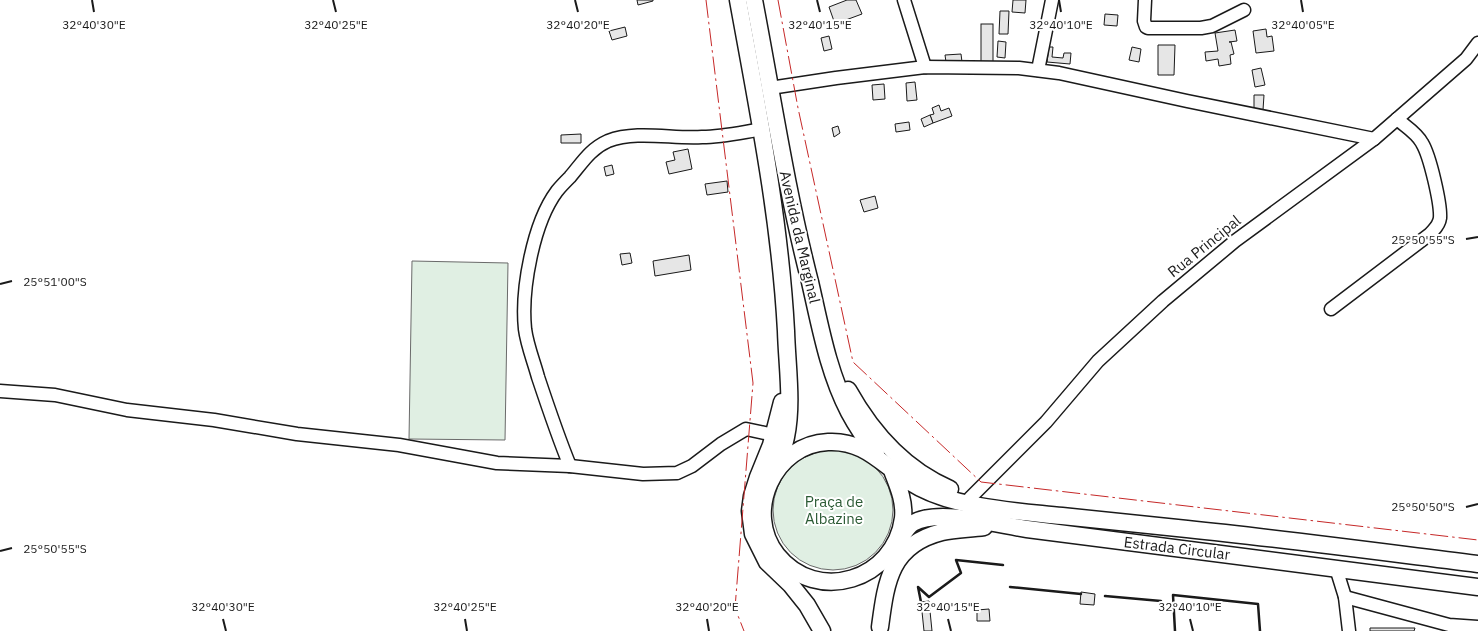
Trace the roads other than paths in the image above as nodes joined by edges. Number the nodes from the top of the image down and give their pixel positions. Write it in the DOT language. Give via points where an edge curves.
graph roads {
  1 [pos="738,0"];
  2 [pos="754,0"];
  3 [pos="904,0"];
  4 [pos="1052,0"];
  5 [pos="1145,0"];
  6 [pos="1244,10"];
  7 [pos="1478,42"];
  8 [pos="925,67"];
  9 [pos="1038,70"];
  10 [pos="770,88"];
  11 [pos="1397,119"];
  12 [pos="763,129"];
  13 [pos="1374,139"];
  14 [pos="1331,309"];
  15 [pos="827,351"];
  16 [pos="788,375"];
  17 [pos="0,391"];
  18 [pos="774,436"];
  19 [pos="886,465"];
  20 [pos="570,466"];
  21 [pos="775,471"];
  22 [pos="970,498"];
  23 [pos="1027,512"];
  24 [pos="1001,525"];
  25 [pos="887,555"];
  26 [pos="1478,564"];
  27 [pos="1336,568"];
  28 [pos="792,569"];
  29 [pos="1478,587"];
  30 [pos="1345,598"];
  31 [pos="1478,627"];
  32 [pos="880,629"];
  33 [pos="822,631"];
  34 [pos="829,631"];
  35 [pos="1349,631"];
  1 -- 12 [label="main road, Avenida da Marginal"];
  2 -- 10 [label="main road, Avenida da Marginal"];
  3 -- 8 [label="street"];
  4 -- 9 [label="street"];
  5 -- 6 [label="street" via="1144,21 1148,28 1202,28"];
  7 -- 11 [label="street, Rua Principal" via="1466,59"];
  8 -- 9 [label="street"];
  8 -- 10 [label="street"];
  9 -- 13 [label="street"];
  10 -- 15 [label="main road, Avenida da Marginal" via="796,224"];
  11 -- 13 [label="street, Rua Principal"];
  11 -- 14 [label="street" via="1424,148 1434,183 1440,218 1438,226"];
  12 -- 16 [label="main road, Avenida da Marginal" via="779,247"];
  12 -- 20 [label="street" via="704,138 647,136 610,141 587,155 556,192 534,242 525,299 525,330"];
  13 -- 22 [label="street, Rua Principal" via="1235,241 1163,301 1098,361 1046,422"];
  15 -- 19 [label="main road, Avenida da Marginal" via="849,411 861,433"];
  15 -- 22 [label="main road" via="852,397 876,433 894,452 935,483"];
  16 -- 18 [label="main road"];
  16 -- 21 [label="main road, Avenida da Marginal" via="789,419"];
  17 -- 20 [label="street" via="55,395 127,410 399,445 497,463"];
  18 -- 20 [label="street" via="742,430 677,473 643,474"];
  18 -- 33 [label="main road" via="752,496 753,534 768,562 807,604"];
  19 -- 21 [label="main road" via="866,449 846,442 826,442 807,446 789,456"];
  19 -- 23 [label="main road, Estrada Circular" via="935,495 979,506"];
  19 -- 25 [label="main road" via="902,496 904,516 900,534"];
  21 -- 28 [label="main road" via="766,491 762,513 766,535 776,554"];
  22 -- 23 [label="main road"];
  23 -- 26 [label="main road, Estrada Circular"];
  24 -- 25 [label="main road, Estrada Circular" via="978,520 929,518 912,523"];
  24 -- 27 [label="main road, Estrada Circular"];
  24 -- 32 [label="main road" via="943,532 910,546 889,576"];
  25 -- 28 [label="main road" via="869,572 850,580 830,582 810,578"];
  25 -- 32 [label="main road, Estrada Circular" via="878,592"];
  27 -- 29 [label="main road, Estrada Circular"];
  27 -- 30 [label="street"];
  28 -- 34 [label="main road" via="816,602"];
  30 -- 31 [label="street" via="1449,625"];
  30 -- 35 [label="street"];
}
